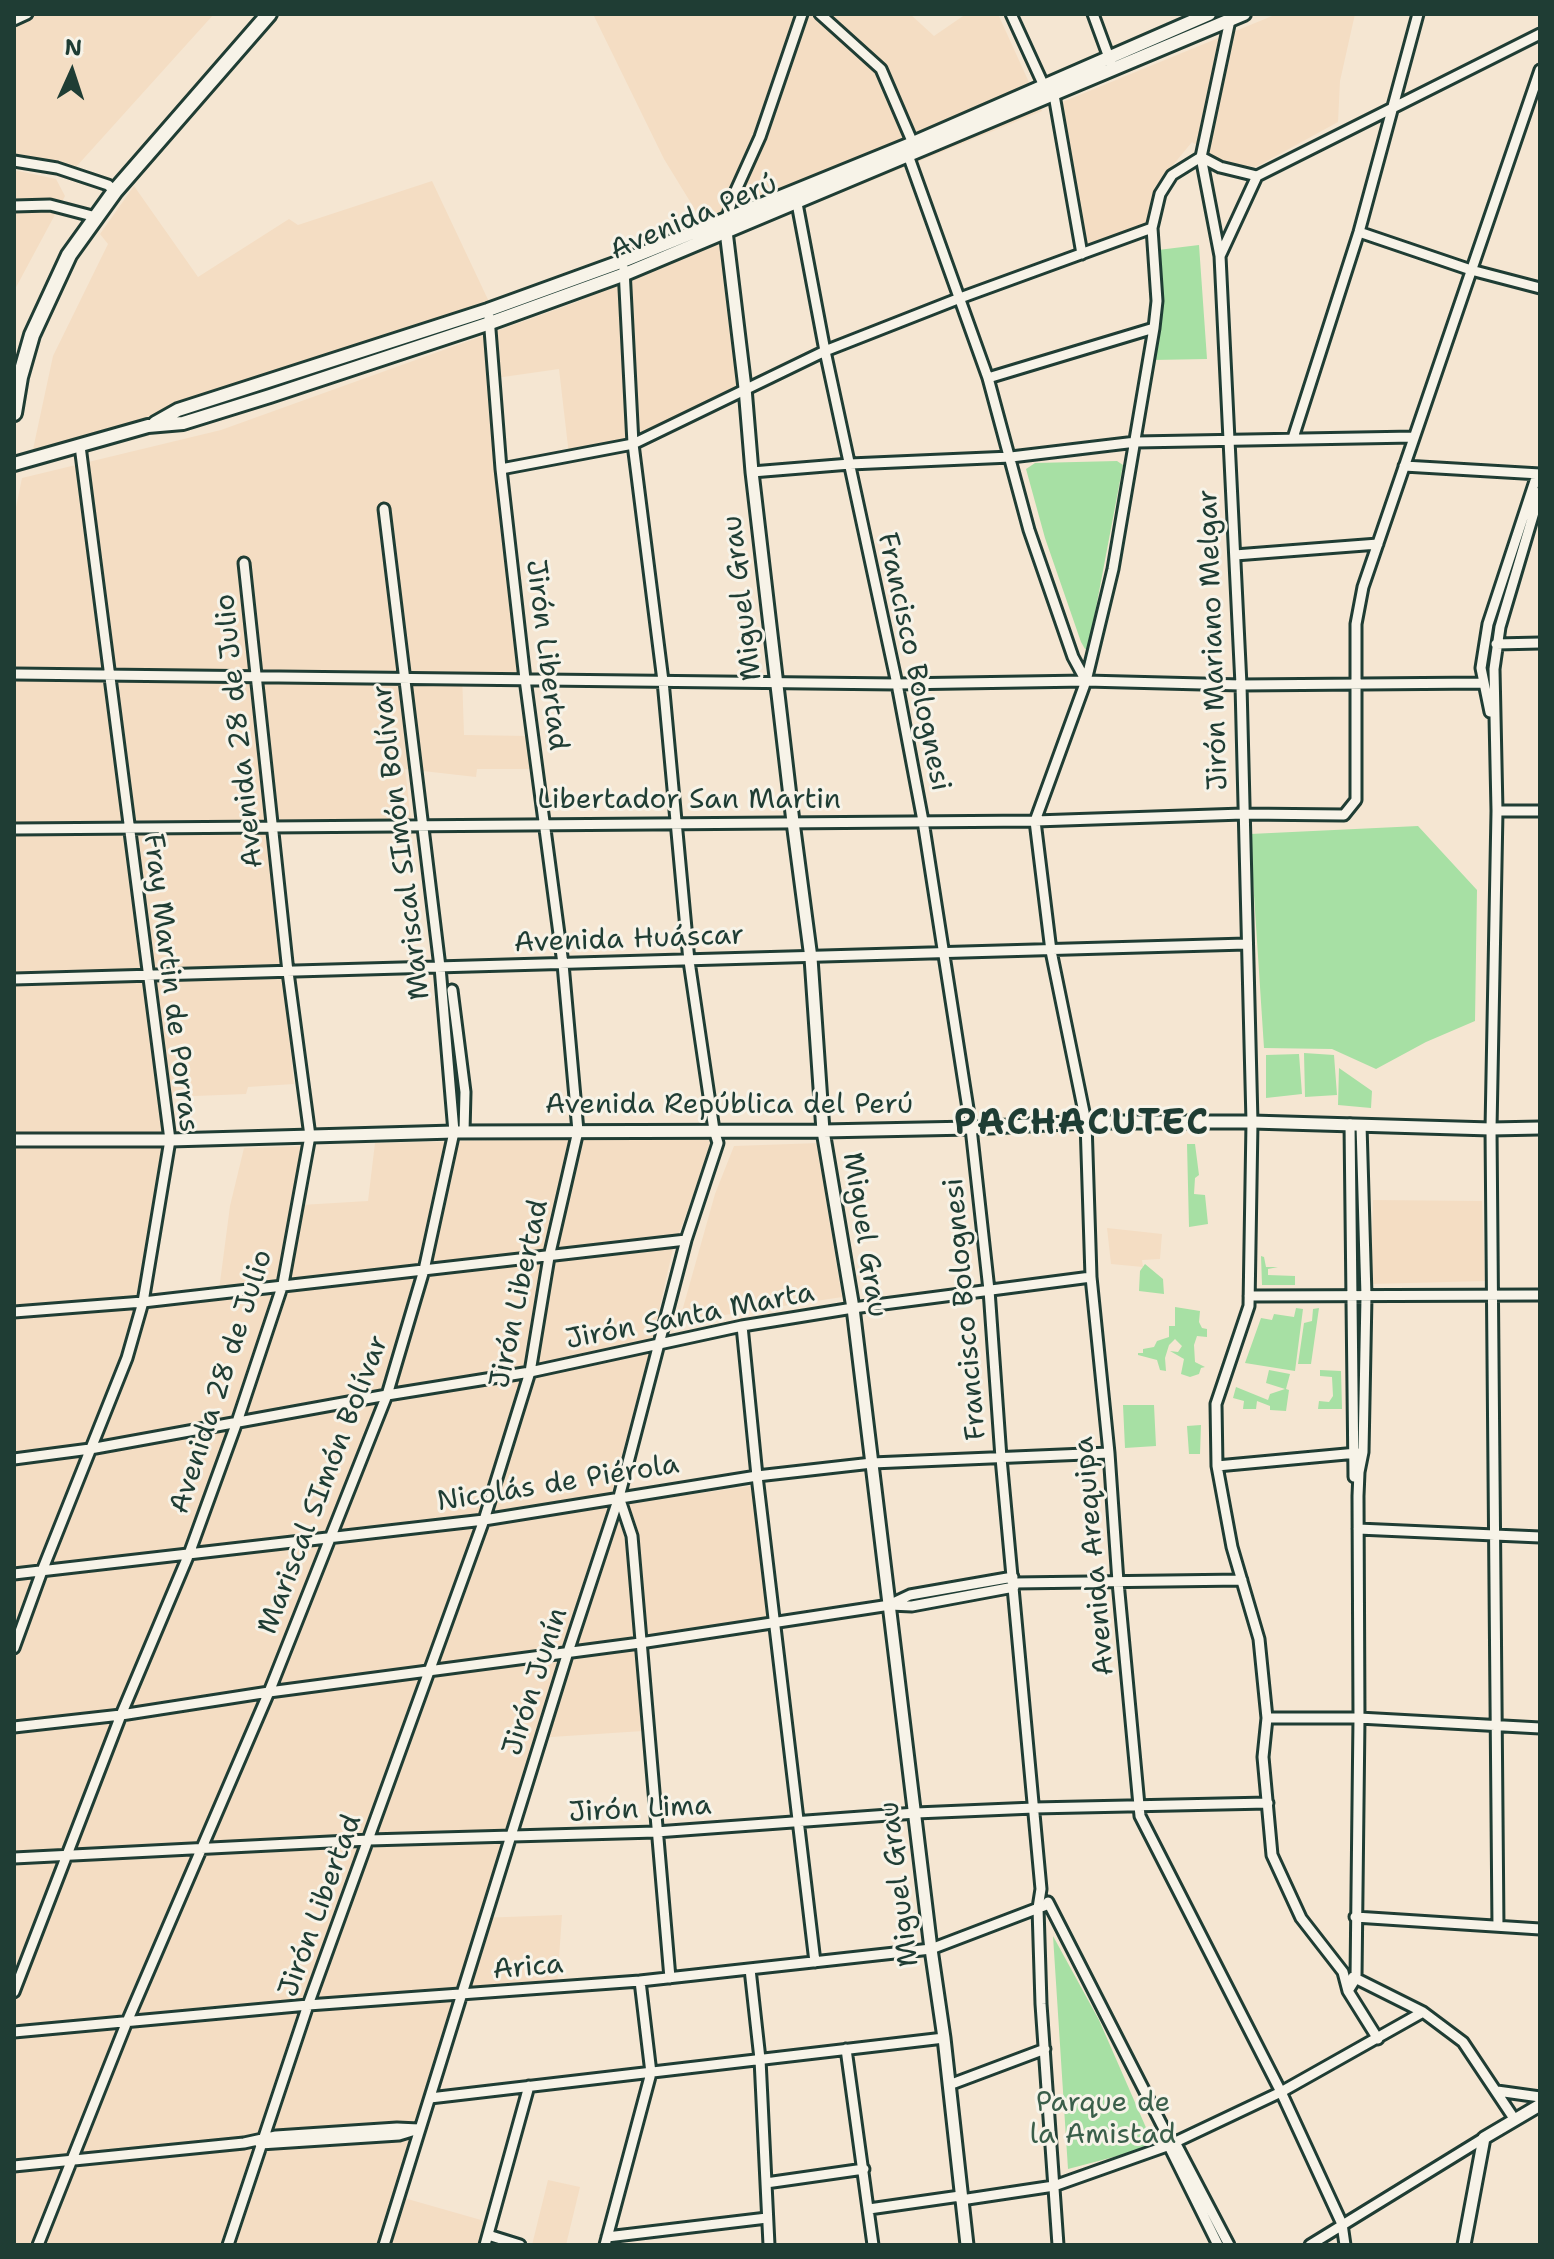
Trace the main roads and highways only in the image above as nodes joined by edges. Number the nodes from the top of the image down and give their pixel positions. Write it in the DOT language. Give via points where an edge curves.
graph roads {
  1 [pos="269,14"];
  2 [pos="1209,14"];
  3 [pos="1244,14"];
  4 [pos="1229,17"];
  5 [pos="1111,63"];
  6 [pos="14,413"];
  7 [pos="14,464"];
  1 -- 6 [label="highway" via="115,191 69,255 32,335"];
  2 -- 5 [label="main road, Avenida Perú"];
  3 -- 4 [label="main road, Avenida Perú"];
  4 -- 5 [label="main road, Avenida Perú"];
  5 -- 7 [label="main road, Avenida Perú" via="624,267 489,316"];
}
